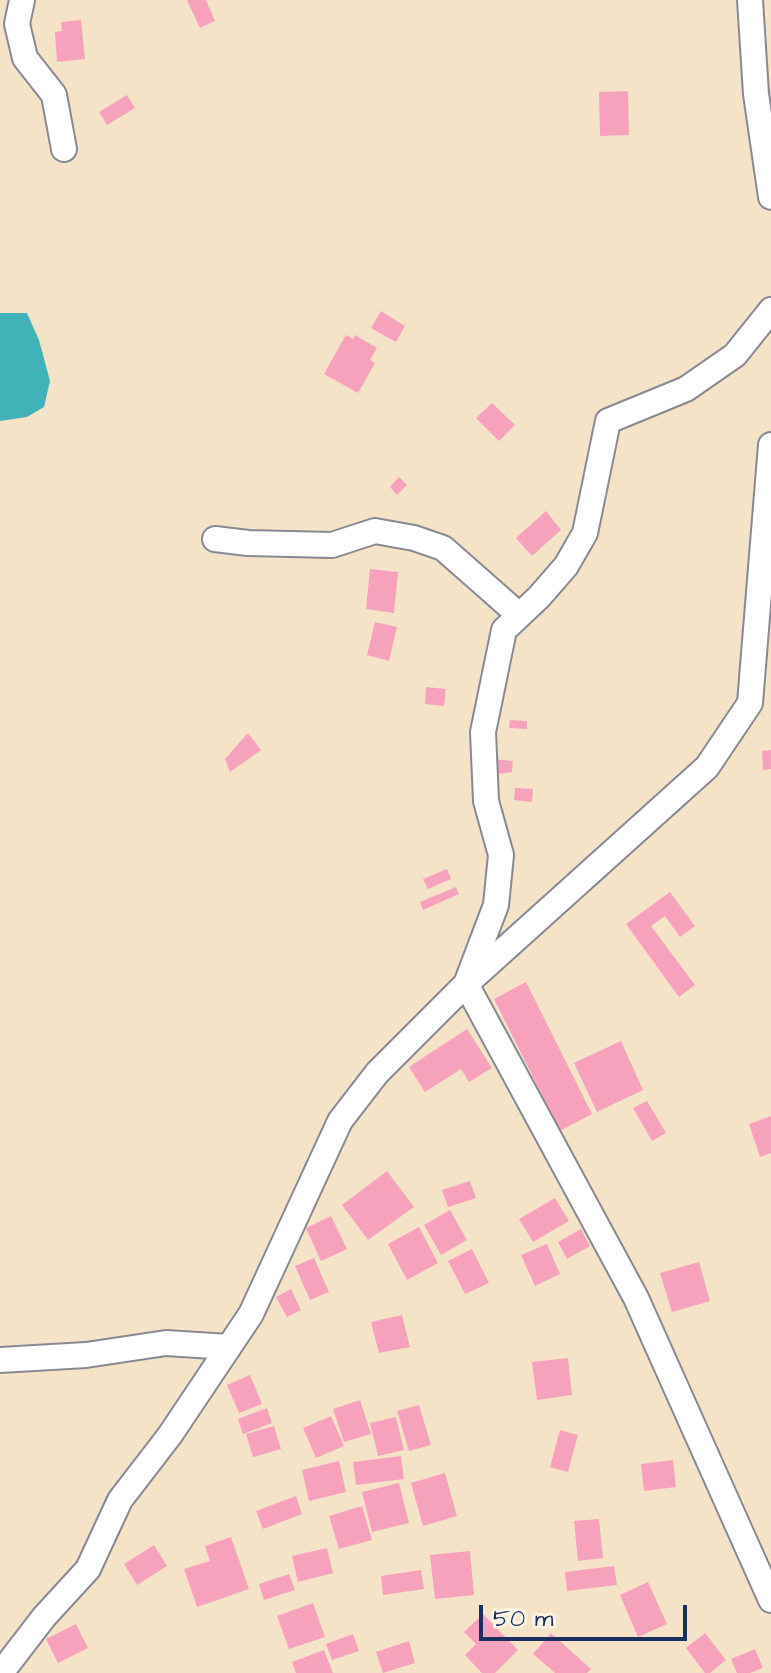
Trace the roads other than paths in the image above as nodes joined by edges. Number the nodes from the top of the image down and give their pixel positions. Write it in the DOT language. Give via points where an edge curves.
graph roads {
  1 [pos="22,0"];
  2 [pos="750,0"];
  3 [pos="64,149"];
  4 [pos="771,197"];
  5 [pos="771,310"];
  6 [pos="771,445"];
  7 [pos="215,539"];
  8 [pos="518,614"];
  9 [pos="760,705"];
  10 [pos="466,984"];
  11 [pos="229,1347"];
  12 [pos="0,1360"];
  13 [pos="771,1600"];
  14 [pos="1,1673"];
  1 -- 3 [label="street" via="17,24 25,58 54,95"];
  2 -- 4 [label="street"];
  5 -- 8 [label="street" via="735,355 686,389 608,421 585,533 566,566"];
  6 -- 9 [label="street"];
  7 -- 8 [label="street" via="332,545 375,531 414,538 443,548"];
  8 -- 10 [label="street" via="504,630 483,732 486,801 501,855 496,905"];
  9 -- 10 [label="street" via="707,767"];
  10 -- 11 [label="street" via="377,1073 340,1121 251,1314"];
  10 -- 13 [label="street" via="636,1298"];
  11 -- 12 [label="street" via="166,1343"];
  11 -- 14 [label="street" via="120,1500 88,1569"];
}
